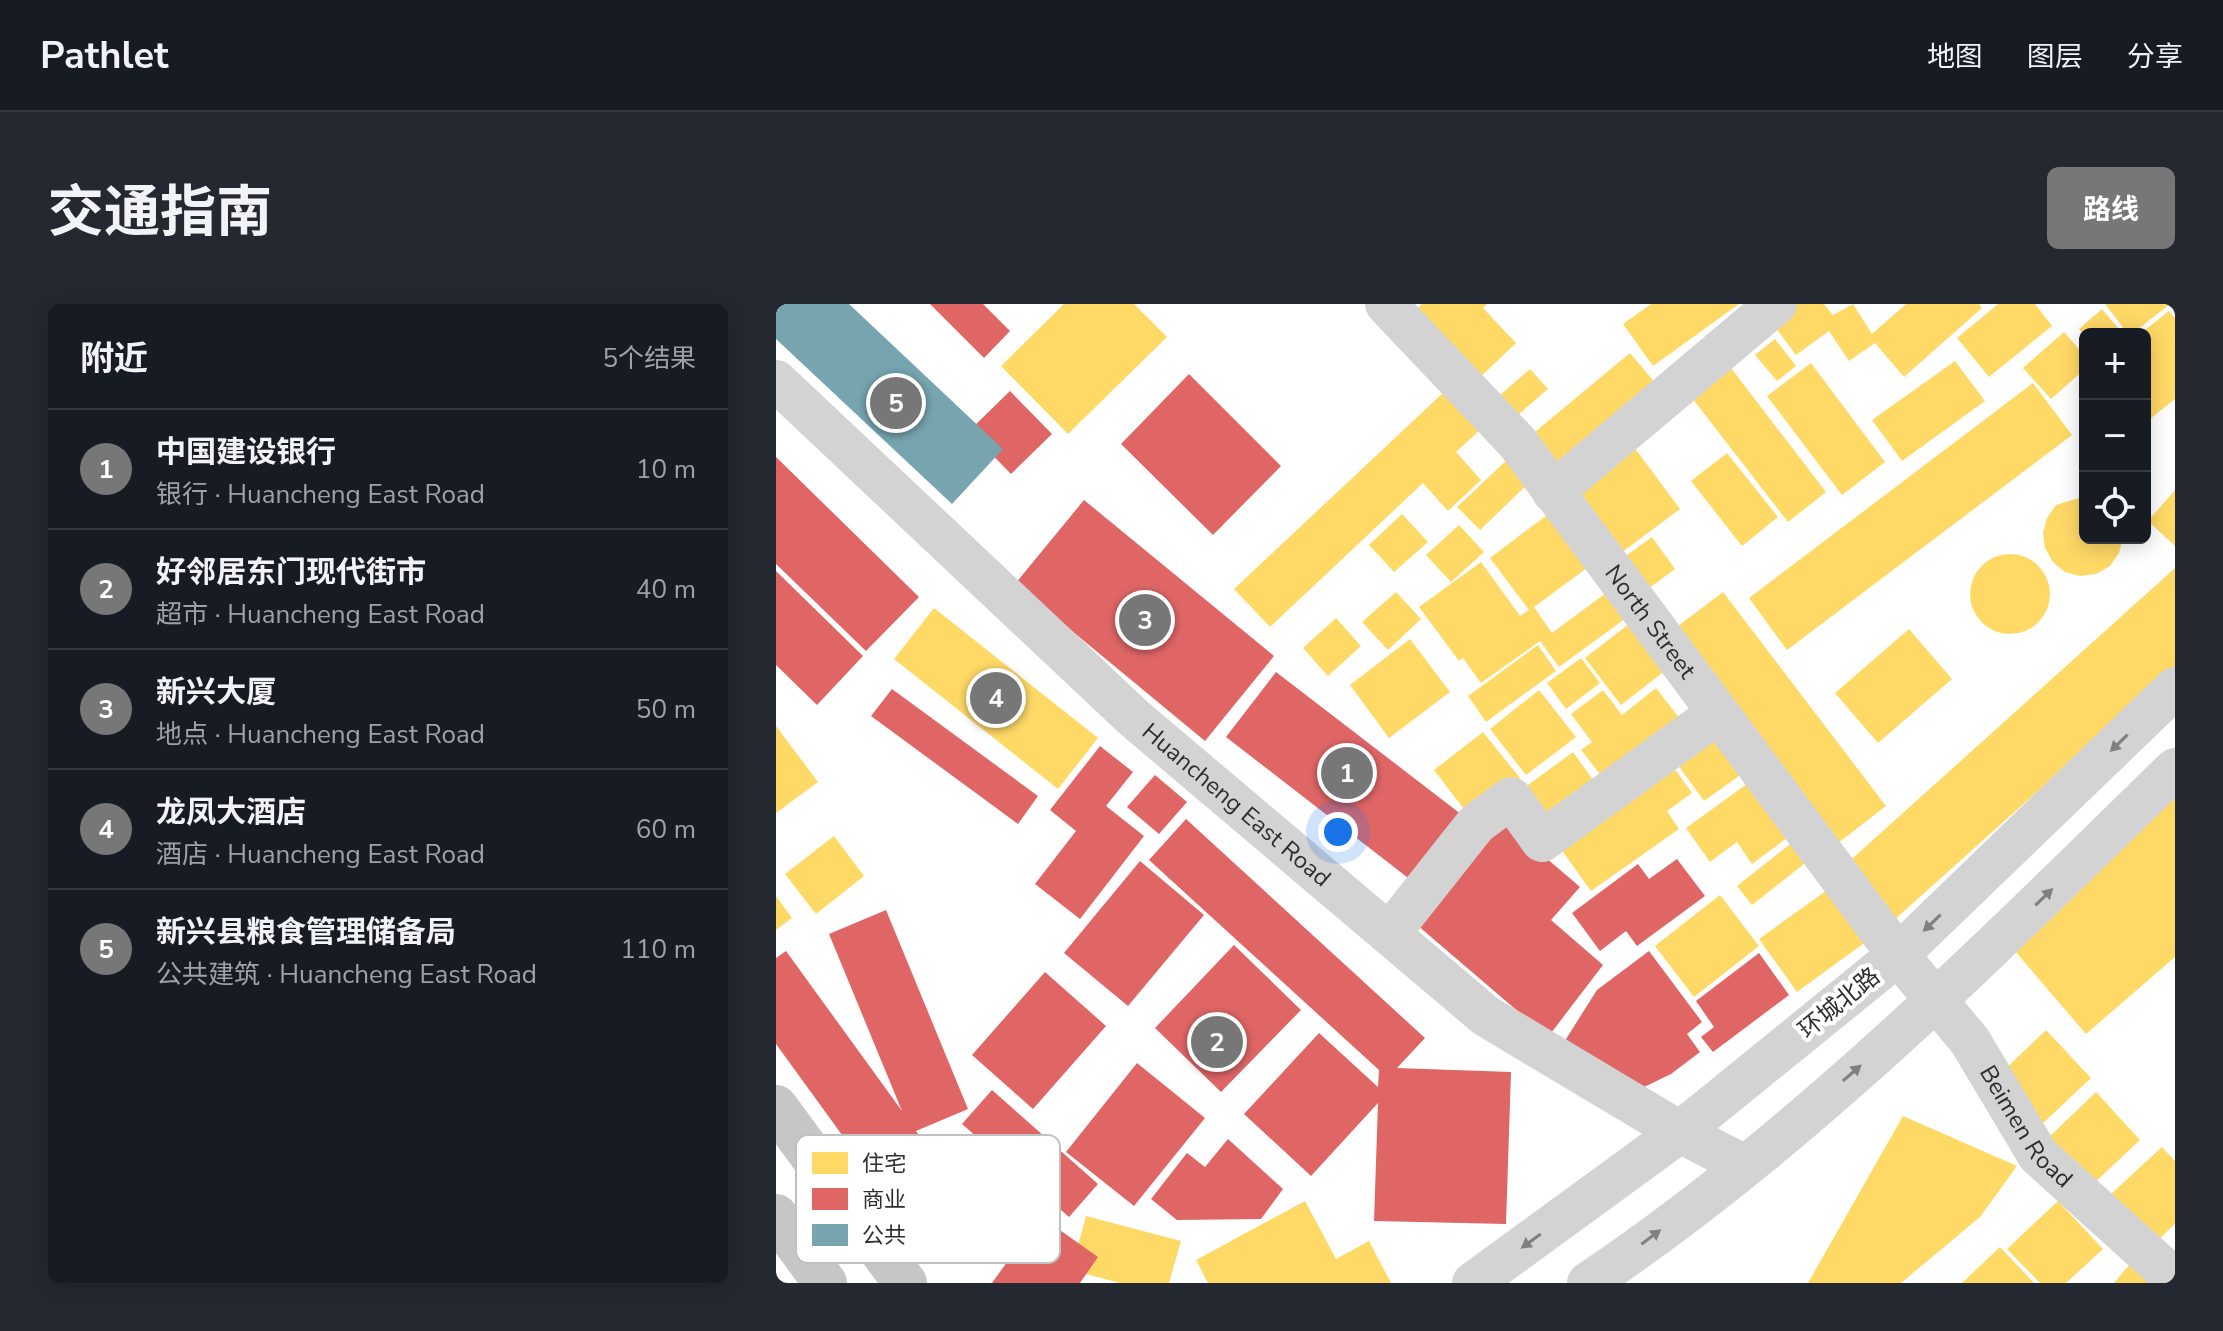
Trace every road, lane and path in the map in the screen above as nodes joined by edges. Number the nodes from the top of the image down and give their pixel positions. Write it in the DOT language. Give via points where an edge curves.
graph roads {
  1 [pos="1386,304"];
  2 [pos="1776,304"];
  3 [pos="776,381"];
  4 [pos="1553,492"];
  5 [pos="2175,688"];
  6 [pos="1718,713"];
  7 [pos="2175,769"];
  8 [pos="1389,934"];
  9 [pos="1898,955"];
  10 [pos="1937,1001"];
  11 [pos="1758,1068"];
  12 [pos="1614,1093"];
  13 [pos="776,1107"];
  14 [pos="1680,1132"];
  15 [pos="797,1135"];
  16 [pos="1745,1166"];
  17 [pos="1583,1202"];
  18 [pos="776,1216"];
  19 [pos="796,1243"];
  20 [pos="810,1263"];
  21 [pos="890,1263"];
  22 [pos="2175,1279"];
  23 [pos="825,1283"];
  24 [pos="905,1283"];
  25 [pos="1473,1283"];
  26 [pos="1588,1283"];
  1 -- 4 [label="street, North Street" via="1517,442"];
  2 -- 4 [label="street"];
  3 -- 8 [label="street, Huancheng East Road" via="1134,718"];
  4 -- 6 [label="street, North Street"];
  5 -- 9 [label="street, 环城北路, one-way"];
  6 -- 8 [label="street" via="1542,841 1511,798 1476,824"];
  6 -- 9 [label="street, North Street"];
  10 -- 7 [label="street, one-way"];
  8 -- 12 [label="street, Huancheng East Road" via="1486,1016"];
  9 -- 10 [label="street, Beimen Road"];
  9 -- 11 [label="street, 环城北路"];
  16 -- 10 [label="street, one-way"];
  10 -- 22 [label="street, Beimen Road" via="1970,1041 2038,1155"];
  11 -- 12 [label="street" via="1700,1097"];
  11 -- 14 [label="street, 环城北路"];
  12 -- 14 [label="street, Huancheng East Road"];
  12 -- 17 [label="street" via="1628,1107 1632,1134 1617,1165"];
  13 -- 15 [label="main road"];
  14 -- 16 [label="street, Huancheng East Road"];
  14 -- 17 [label="street, 环城北路"];
  26 -- 16 [label="street, one-way"];
  17 -- 25 [label="street, 环城北路, one-way"];
  18 -- 19 [label="main road"];
  20 -- 23 [label="main road"];
  21 -- 24 [label="main road"];
}
